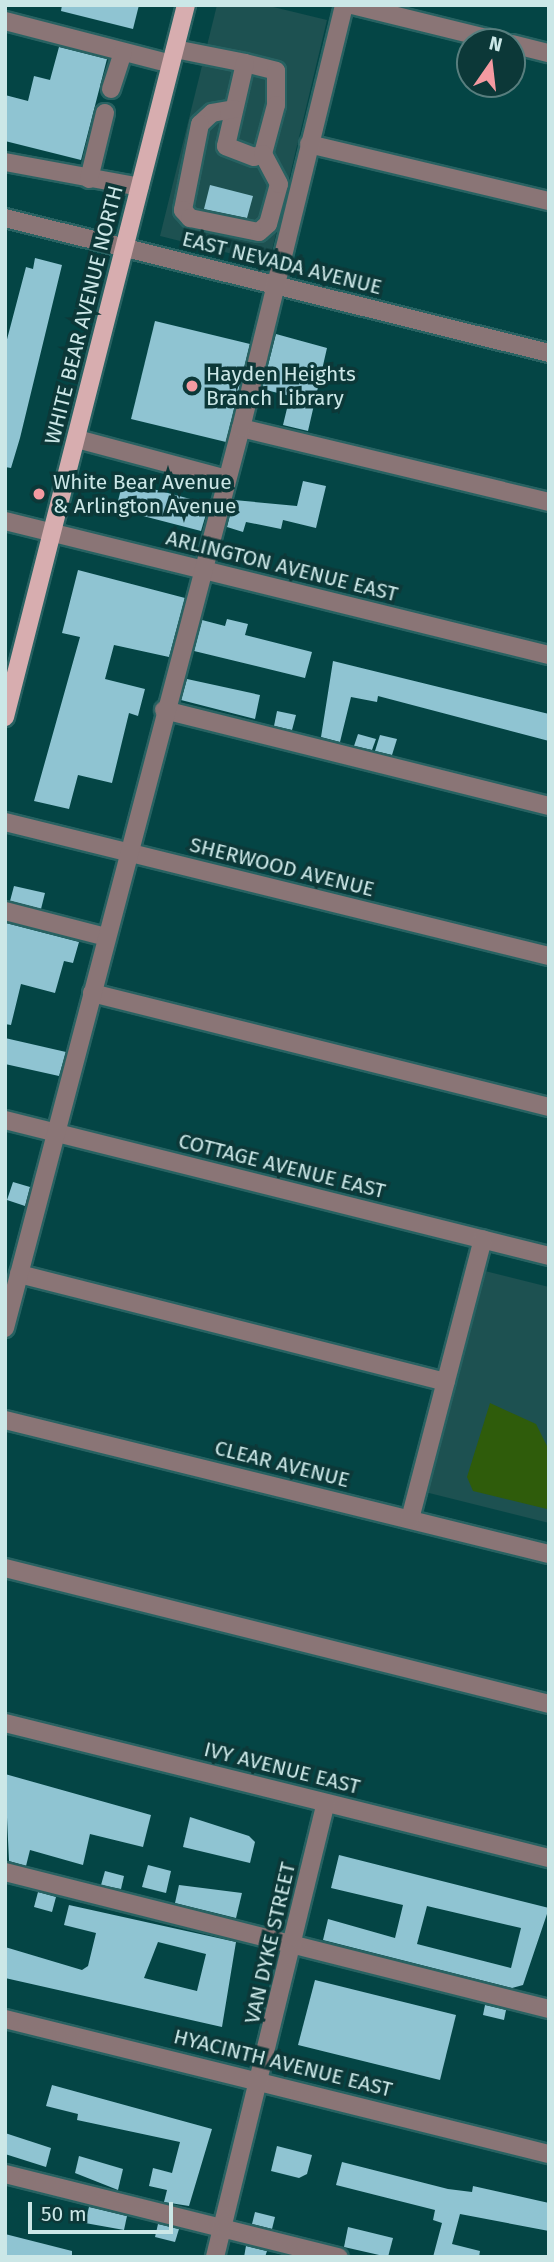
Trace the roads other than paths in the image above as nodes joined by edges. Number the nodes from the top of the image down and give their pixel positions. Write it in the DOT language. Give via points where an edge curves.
graph roads {
  1 [pos="186,5"];
  2 [pos="344,5"];
  3 [pos="352,5"];
  4 [pos="5,21"];
  5 [pos="456,30"];
  6 [pos="526,47"];
  7 [pos="123,52"];
  8 [pos="549,53"];
  9 [pos="173,57"];
  10 [pos="245,63"];
  11 [pos="111,89"];
  12 [pos="234,109"];
  13 [pos="105,113"];
  14 [pos="309,144"];
  15 [pos="263,154"];
  16 [pos="5,162"];
  17 [pos="89,179"];
  18 [pos="140,187"];
  19 [pos="549,201"];
  20 [pos="5,218"];
  21 [pos="125,248"];
  22 [pos="275,284"];
  23 [pos="549,353"];
  24 [pos="241,428"];
  25 [pos="77,439"];
  26 [pos="224,478"];
  27 [pos="549,502"];
  28 [pos="5,521"];
  29 [pos="53,533"];
  30 [pos="203,571"];
  31 [pos="549,655"];
  32 [pos="164,710"];
  33 [pos="5,717"];
  34 [pos="549,806"];
  35 [pos="5,822"];
  36 [pos="127,852"];
  37 [pos="5,911"];
  38 [pos="106,937"];
  39 [pos="549,956"];
  40 [pos="92,993"];
  41 [pos="549,1107"];
  42 [pos="5,1120"];
  43 [pos="56,1133"];
  44 [pos="483,1239"];
  45 [pos="549,1256"];
  46 [pos="19,1274"];
  47 [pos="5,1328"];
  48 [pos="446,1382"];
  49 [pos="5,1420"];
  50 [pos="411,1519"];
  51 [pos="549,1554"];
  52 [pos="5,1568"];
  53 [pos="549,1704"];
  54 [pos="5,1723"];
  55 [pos="326,1803"];
  56 [pos="549,1858"];
  57 [pos="5,1872"];
  58 [pos="295,1945"];
  59 [pos="549,2009"];
  60 [pos="5,2019"];
  61 [pos="260,2080"];
  62 [pos="549,2154"];
  63 [pos="5,2174"];
  64 [pos="223,2228"];
  65 [pos="215,2257"];
  66 [pos="339,2257"];
  1 -- 9 [label="main road, WHITE BEAR AVENUE NORTH"];
  2 -- 14 [label="street"];
  3 -- 5 [label="street"];
  4 -- 7 [label="street"];
  6 -- 8 [label="street"];
  7 -- 9 [label="street"];
  7 -- 11 [label="street"];
  9 -- 10 [label="street"];
  9 -- 18 [label="main road, WHITE BEAR AVENUE NORTH"];
  10 -- 12 [label="street"];
  10 -- 15 [label="street" via="276,71 279,82"];
  12 -- 15 [label="street" via="230,152"];
  12 -- 15 [label="street" via="212,113 200,124 183,210 190,218 259,232 268,224 279,184"];
  13 -- 17 [label="street"];
  14 -- 19 [label="street"];
  14 -- 22 [label="street"];
  16 -- 17 [label="street"];
  17 -- 18 [label="street"];
  18 -- 21 [label="main road, WHITE BEAR AVENUE NORTH"];
  20 -- 21 [label="street, EAST NEVADA AVENUE"];
  21 -- 22 [label="street, EAST NEVADA AVENUE"];
  21 -- 25 [label="main road, WHITE BEAR AVENUE NORTH"];
  22 -- 23 [label="street, EAST NEVADA AVENUE"];
  22 -- 24 [label="street"];
  24 -- 26 [label="street"];
  24 -- 27 [label="street"];
  25 -- 26 [label="street"];
  25 -- 29 [label="main road, WHITE BEAR AVENUE NORTH"];
  26 -- 30 [label="street"];
  28 -- 29 [label="street, ARLINGTON AVENUE EAST"];
  29 -- 30 [label="street, ARLINGTON AVENUE EAST"];
  29 -- 33 [label="main road, WHITE BEAR AVENUE NORTH"];
  30 -- 31 [label="street, ARLINGTON AVENUE EAST"];
  30 -- 32 [label="street"];
  32 -- 34 [label="street"];
  32 -- 36 [label="street"];
  35 -- 36 [label="street, SHERWOOD AVENUE"];
  36 -- 38 [label="street"];
  36 -- 39 [label="street, SHERWOOD AVENUE"];
  37 -- 38 [label="street"];
  38 -- 40 [label="street"];
  40 -- 41 [label="street"];
  40 -- 43 [label="street"];
  42 -- 43 [label="street, COTTAGE AVENUE EAST"];
  43 -- 44 [label="street, COTTAGE AVENUE EAST"];
  43 -- 46 [label="street"];
  44 -- 45 [label="street, COTTAGE AVENUE EAST"];
  44 -- 48 [label="street"];
  46 -- 47 [label="street"];
  46 -- 48 [label="street"];
  48 -- 50 [label="street"];
  49 -- 50 [label="street, CLEAR AVENUE"];
  50 -- 51 [label="street, CLEAR AVENUE"];
  52 -- 53 [label="street"];
  54 -- 55 [label="street, IVY AVENUE EAST"];
  55 -- 56 [label="street, IVY AVENUE EAST"];
  55 -- 58 [label="street, VAN DYKE STREET"];
  57 -- 58 [label="street"];
  58 -- 59 [label="street"];
  58 -- 61 [label="street, VAN DYKE STREET"];
  60 -- 61 [label="street, HYACINTH AVENUE EAST"];
  61 -- 62 [label="street, HYACINTH AVENUE EAST"];
  61 -- 64 [label="street, VAN DYKE STREET"];
  63 -- 64 [label="street"];
  64 -- 65 [label="street, VAN DYKE STREET"];
  64 -- 66 [label="street"];
}
